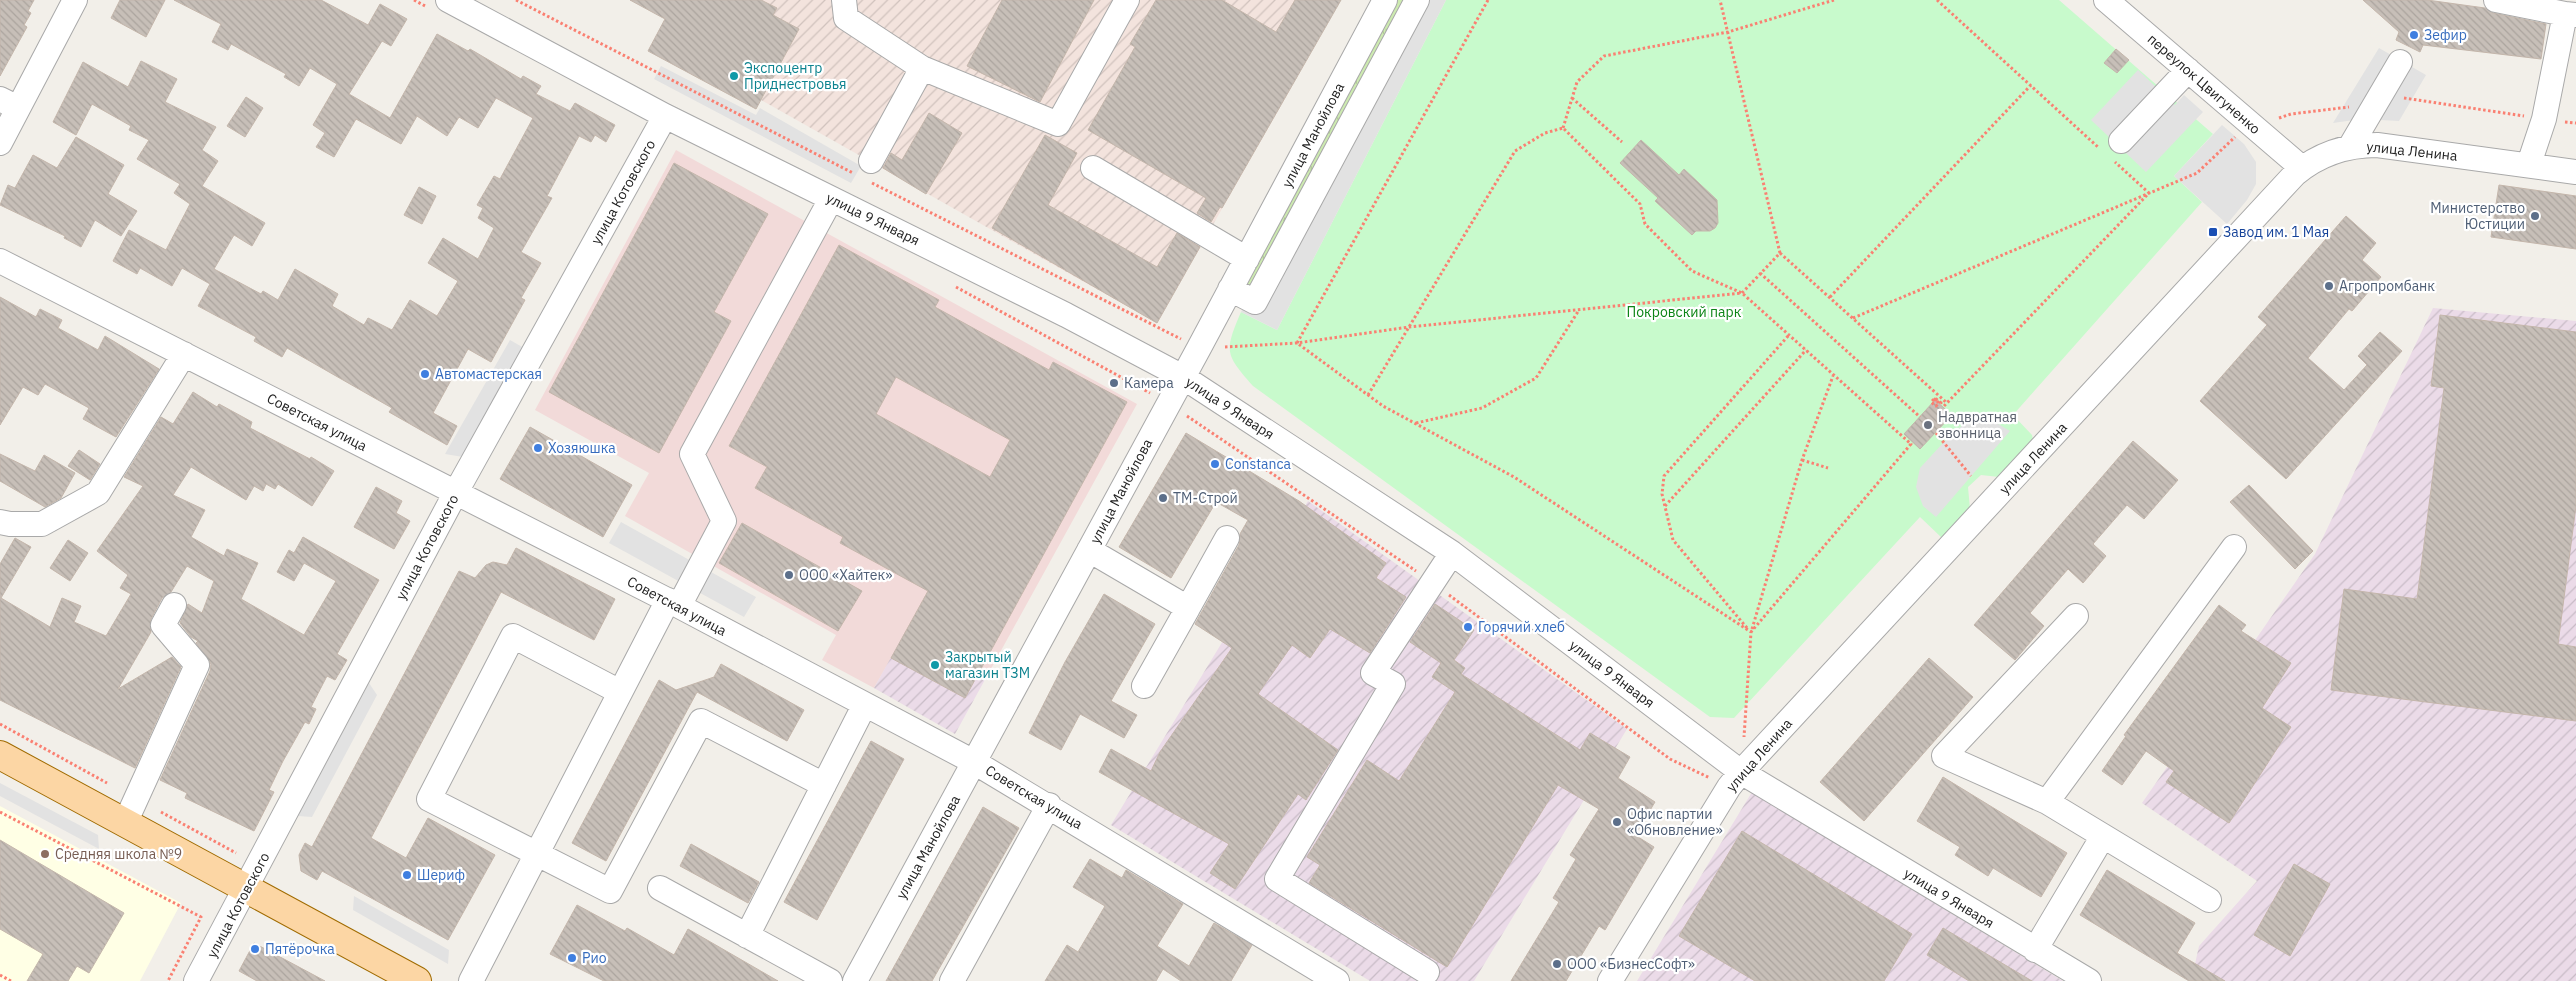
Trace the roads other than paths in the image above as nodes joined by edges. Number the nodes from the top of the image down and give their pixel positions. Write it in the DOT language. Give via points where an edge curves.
graph roads {
  1 [pos="75,0"];
  2 [pos="844,0"];
  3 [pos="1127,0"];
  4 [pos="1385,0"];
  5 [pos="1417,0"];
  6 [pos="2106,0"];
  7 [pos="2496,0"];
  8 [pos="440,5"];
  9 [pos="485,9"];
  10 [pos="2571,14"];
  11 [pos="2400,62"];
  12 [pos="922,68"];
  13 [pos="2188,70"];
  14 [pos="9,104"];
  15 [pos="665,116"];
  16 [pos="0,143"];
  17 [pos="2350,147"];
  18 [pos="2110,148"];
  19 [pos="871,161"];
  20 [pos="2529,164"];
  21 [pos="1093,168"];
  22 [pos="2302,168"];
  23 [pos="2576,172"];
  24 [pos="831,199"];
  25 [pos="1247,258"];
  26 [pos="0,261"];
  27 [pos="1230,289"];
  28 [pos="184,354"];
  29 [pos="1183,377"];
  30 [pos="456,492"];
  31 [pos="0,522"];
  32 [pos="1227,538"];
  33 [pos="2234,547"];
  34 [pos="1089,550"];
  35 [pos="1452,553"];
  36 [pos="673,603"];
  37 [pos="174,605"];
  38 [pos="1188,608"];
  39 [pos="2076,616"];
  40 [pos="1144,686"];
  41 [pos="620,692"];
  42 [pos="864,706"];
  43 [pos="0,756"];
  44 [pos="974,762"];
  45 [pos="1735,780"];
  46 [pos="824,785"];
  47 [pos="2047,802"];
  48 [pos="1049,805"];
  49 [pos="125,823"];
  50 [pos="2103,836"];
  51 [pos="535,854"];
  52 [pos="246,888"];
  53 [pos="660,888"];
  54 [pos="2209,900"];
  55 [pos="747,936"];
  56 [pos="2035,950"];
  57 [pos="1427,972"];
  58 [pos="196,981"];
  59 [pos="417,981"];
  60 [pos="471,981"];
  61 [pos="830,981"];
  62 [pos="855,981"];
  63 [pos="952,981"];
  64 [pos="1338,981"];
  65 [pos="1610,981"];
  66 [pos="2089,981"];
  1 -- 14 [label="street"];
  2 -- 12 [label="street" via="846,18"];
  3 -- 12 [label="street" via="1058,124"];
  4 -- 25 [label="street, улица Манойлова"];
  5 -- 27 [label="street" via="1255,302"];
  6 -- 13 [label="street, переулок Цвигуненко"];
  7 -- 10 [label="street"];
  8 -- 9 [label="street, улица 9 Января"];
  9 -- 15 [label="street, улица 9 Января"];
  10 -- 20 [label="street"];
  11 -- 17 [label="street"];
  12 -- 19 [label="street"];
  13 -- 18 [label="street"];
  13 -- 22 [label="street, переулок Цвигуненко"];
  14 -- 16 [label="street"];
  15 -- 24 [label="street, улица 9 Января"];
  15 -- 30 [label="street, улица Котовского"];
  17 -- 20 [label="street, улица Ленина" via="2377,145"];
  17 -- 22 [label="street, улица Ленина" via="2323,156"];
  20 -- 23 [label="street, улица Ленина"];
  21 -- 25 [label="street"];
  22 -- 45 [label="street, улица Ленина"];
  24 -- 29 [label="street, улица 9 Января" via="1066,315"];
  24 -- 36 [label="street" via="692,454 724,521"];
  25 -- 27 [label="street, улица Манойлова"];
  26 -- 28 [label="street, Советская улица"];
  27 -- 29 [label="street, улица Манойлова"];
  28 -- 30 [label="street, Советская улица"];
  28 -- 31 [label="street" via="98,493 42,524"];
  29 -- 34 [label="street, улица Манойлова"];
  29 -- 35 [label="street, улица 9 Января"];
  30 -- 36 [label="street, Советская улица"];
  30 -- 52 [label="street, улица Котовского"];
  32 -- 38 [label="street"];
  33 -- 47 [label="street"];
  34 -- 38 [label="street"];
  34 -- 44 [label="street, улица Манойлова"];
  35 -- 45 [label="street, улица 9 Января"];
  35 -- 57 [label="street" via="1373,673 1392,684 1277,879"];
  36 -- 41 [label="street"];
  36 -- 42 [label="street, Советская улица"];
  37 -- 49 [label="street" via="163,625 197,666"];
  38 -- 40 [label="street"];
  39 -- 47 [label="street" via="1944,756"];
  41 -- 51 [label="street"];
  41 -- 51 [label="street" via="513,636 430,799"];
  42 -- 44 [label="street, Советская улица"];
  42 -- 46 [label="street"];
  43 -- 49 [label="main road"];
  44 -- 48 [label="street, Советская улица"];
  44 -- 62 [label="street, улица Манойлова"];
  45 -- 56 [label="street, улица 9 Января"];
  45 -- 65 [label="street, улица Ленина"];
  46 -- 51 [label="street" via="701,721 610,892"];
  46 -- 55 [label="street"];
  47 -- 50 [label="street"];
  48 -- 63 [label="street"];
  48 -- 64 [label="street, Советская улица"];
  49 -- 52 [label="main road"];
  50 -- 54 [label="street"];
  50 -- 56 [label="street"];
  51 -- 60 [label="street"];
  52 -- 58 [label="street, улица Котовского"];
  52 -- 59 [label="main road"];
  53 -- 55 [label="street"];
  55 -- 61 [label="street"];
  56 -- 66 [label="street, улица 9 Января"];
}
